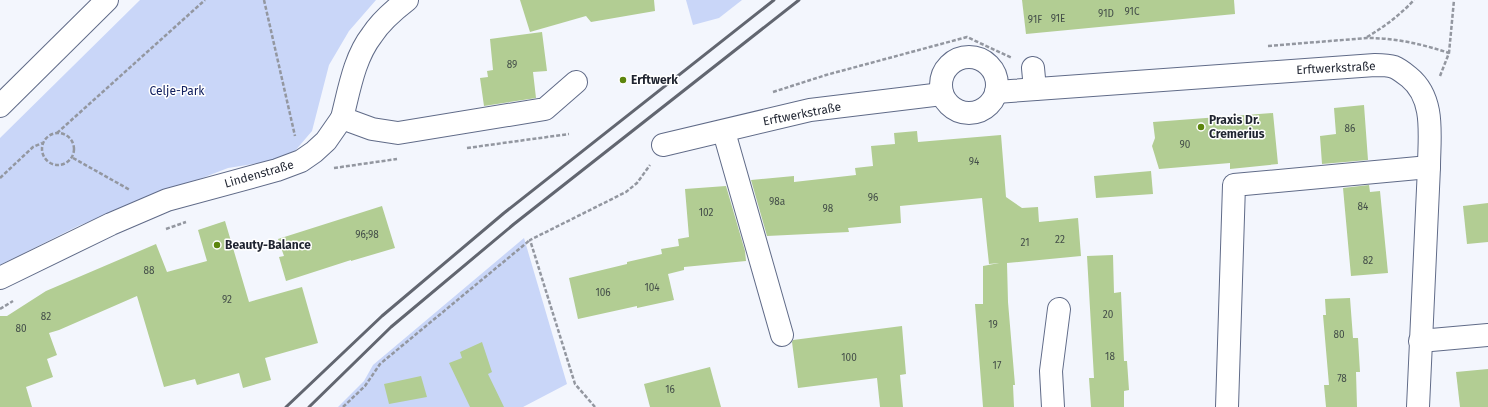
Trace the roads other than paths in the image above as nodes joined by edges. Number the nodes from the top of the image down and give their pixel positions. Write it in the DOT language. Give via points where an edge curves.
graph roads {
  1 [pos="108,0"];
  2 [pos="406,0"];
  3 [pos="1033,68"];
  4 [pos="576,82"];
  5 [pos="1035,89"];
  6 [pos="996,92"];
  7 [pos="942,94"];
  8 [pos="0,106"];
  9 [pos="342,118"];
  10 [pos="724,132"];
  11 [pos="663,145"];
  12 [pos="1429,167"];
  13 [pos="0,278"];
  14 [pos="1059,309"];
  15 [pos="782,335"];
  16 [pos="1488,335"];
  17 [pos="1420,341"];
  18 [pos="1053,407"];
  19 [pos="1227,407"];
  20 [pos="1418,407"];
  1 -- 8 [label="street"];
  2 -- 9 [label="street, Lindenstraße" via="382,22 362,50"];
  3 -- 5 [label="street"];
  4 -- 9 [label="street" via="545,109 398,133 372,129"];
  5 -- 6 [label="street, Erftwerkstraße"];
  5 -- 12 [label="street, Erftwerkstraße" via="1375,65 1393,67 1415,82 1423,95 1430,127"];
  6 -- 7 [label="street" via="987,108 970,114 952,109"];
  6 -- 7 [label="street" via="995,73 982,60 972,57 954,61 947,67 940,85"];
  7 -- 10 [label="street, Erftwerkstraße" via="810,110"];
  9 -- 13 [label="street, Lindenstraße" via="326,141 314,152 289,167 179,196 111,224"];
  10 -- 11 [label="street, Erftwerkstraße"];
  10 -- 15 [label="street"];
  12 -- 17 [label="street, Erftwerkstraße"];
  12 -- 19 [label="street" via="1234,185"];
  14 -- 18 [label="street" via="1051,371"];
  16 -- 17 [label="street"];
  17 -- 20 [label="street, Erftwerkstraße"];
}
